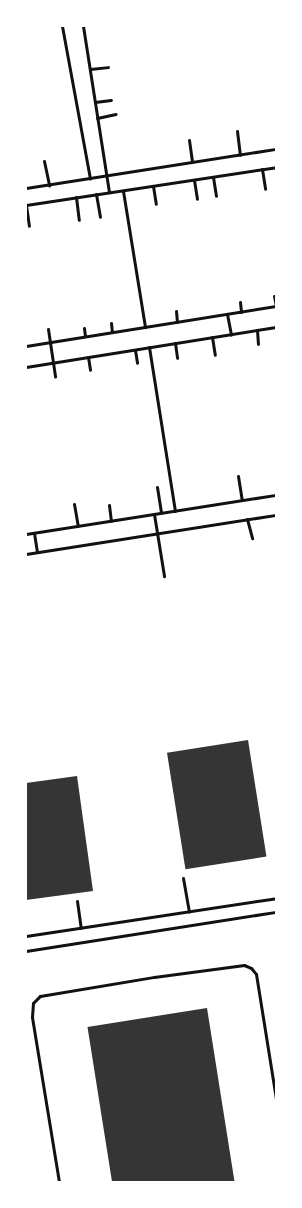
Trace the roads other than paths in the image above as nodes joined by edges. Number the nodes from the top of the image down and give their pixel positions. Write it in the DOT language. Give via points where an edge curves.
graph roads {
  1 [pos="62,26"];
  2 [pos="83,26"];
  3 [pos="108,67"];
  4 [pos="90,69"];
  5 [pos="111,100"];
  6 [pos="95,102"];
  7 [pos="116,114"];
  8 [pos="97,118"];
  9 [pos="237,130"];
  10 [pos="189,140"];
  11 [pos="276,150"];
  12 [pos="240,155"];
  13 [pos="44,161"];
  14 [pos="192,162"];
  15 [pos="276,167"];
  16 [pos="262,170"];
  17 [pos="106,176"];
  18 [pos="213,177"];
  19 [pos="90,178"];
  20 [pos="194,180"];
  21 [pos="49,185"];
  22 [pos="152,186"];
  23 [pos="26,188"];
  24 [pos="265,189"];
  25 [pos="123,190"];
  26 [pos="109,192"];
  27 [pos="96,194"];
  28 [pos="216,196"];
  29 [pos="76,197"];
  30 [pos="197,199"];
  31 [pos="156,204"];
  32 [pos="26,205"];
  33 [pos="100,217"];
  34 [pos="79,220"];
  35 [pos="29,226"];
  36 [pos="274,296"];
  37 [pos="240,302"];
  38 [pos="276,306"];
  39 [pos="176,311"];
  40 [pos="241,312"];
  41 [pos="227,314"];
  42 [pos="177,322"];
  43 [pos="111,323"];
  44 [pos="146,327"];
  45 [pos="84,328"];
  46 [pos="276,328"];
  47 [pos="48,329"];
  48 [pos="257,330"];
  49 [pos="112,332"];
  50 [pos="231,335"];
  51 [pos="85,336"];
  52 [pos="212,338"];
  53 [pos="51,342"];
  54 [pos="175,343"];
  55 [pos="258,344"];
  56 [pos="26,346"];
  57 [pos="149,347"];
  58 [pos="136,350"];
  59 [pos="215,355"];
  60 [pos="88,357"];
  61 [pos="177,358"];
  62 [pos="54,362"];
  63 [pos="137,363"];
  64 [pos="26,367"];
  65 [pos="90,370"];
  66 [pos="56,376"];
  67 [pos="238,476"];
  68 [pos="158,487"];
  69 [pos="276,495"];
  70 [pos="242,500"];
  71 [pos="74,504"];
  72 [pos="108,505"];
  73 [pos="175,511"];
  74 [pos="161,513"];
  75 [pos="154,514"];
  76 [pos="276,515"];
  77 [pos="247,519"];
  78 [pos="111,521"];
  79 [pos="78,526"];
  80 [pos="34,533"];
  81 [pos="157,533"];
  82 [pos="26,534"];
  83 [pos="252,538"];
  84 [pos="37,552"];
  85 [pos="26,554"];
  86 [pos="164,576"];
  87 [pos="183,878"];
  88 [pos="276,898"];
  89 [pos="77,901"];
  90 [pos="189,911"];
  91 [pos="276,912"];
  92 [pos="80,928"];
  93 [pos="26,936"];
  94 [pos="26,951"];
  95 [pos="276,1099"];
  96 [pos="58,1182"];
  1 -- 19 [label="lane"];
  2 -- 4 [label="lane"];
  3 -- 4 [label="lane"];
  4 -- 6 [label="lane"];
  5 -- 6 [label="lane"];
  6 -- 8 [label="lane"];
  7 -- 8 [label="lane"];
  8 -- 17 [label="lane"];
  9 -- 12 [label="lane"];
  10 -- 14 [label="lane"];
  11 -- 12 [label="lane"];
  12 -- 14 [label="lane"];
  13 -- 21 [label="lane"];
  14 -- 17 [label="lane"];
  15 -- 16 [label="lane"];
  16 -- 18 [label="lane"];
  16 -- 24 [label="lane"];
  17 -- 19 [label="lane"];
  17 -- 26 [label="lane"];
  18 -- 20 [label="lane"];
  18 -- 28 [label="lane"];
  19 -- 21 [label="lane"];
  20 -- 22 [label="lane"];
  20 -- 30 [label="lane"];
  21 -- 23 [label="lane"];
  22 -- 25 [label="lane"];
  22 -- 31 [label="lane"];
  25 -- 26 [label="lane"];
  25 -- 44 [label="lane"];
  26 -- 27 [label="lane"];
  27 -- 29 [label="lane"];
  27 -- 33 [label="lane"];
  29 -- 32 [label="lane"];
  29 -- 34 [label="lane"];
  32 -- 35 [label="lane"];
  36 -- 38 [label="lane"];
  37 -- 40 [label="lane"];
  38 -- 40 [label="lane"];
  39 -- 42 [label="lane"];
  40 -- 41 [label="lane"];
  41 -- 42 [label="lane"];
  41 -- 50 [label="lane"];
  42 -- 44 [label="lane"];
  43 -- 49 [label="lane"];
  44 -- 49 [label="lane"];
  45 -- 51 [label="lane"];
  46 -- 48 [label="lane"];
  47 -- 53 [label="lane"];
  48 -- 50 [label="lane"];
  48 -- 55 [label="lane"];
  49 -- 51 [label="lane"];
  50 -- 52 [label="lane"];
  51 -- 53 [label="lane"];
  52 -- 54 [label="lane"];
  52 -- 59 [label="lane"];
  53 -- 56 [label="lane"];
  53 -- 62 [label="lane"];
  54 -- 57 [label="lane"];
  54 -- 61 [label="lane"];
  57 -- 58 [label="lane"];
  57 -- 73 [label="lane"];
  58 -- 60 [label="lane"];
  58 -- 63 [label="lane"];
  60 -- 62 [label="lane"];
  60 -- 65 [label="lane"];
  62 -- 64 [label="lane"];
  62 -- 66 [label="lane"];
  67 -- 70 [label="lane"];
  68 -- 74 [label="lane"];
  69 -- 70 [label="lane"];
  70 -- 73 [label="lane"];
  71 -- 79 [label="lane"];
  72 -- 78 [label="lane"];
  73 -- 74 [label="lane"];
  74 -- 75 [label="lane"];
  75 -- 78 [label="lane"];
  75 -- 81 [label="lane"];
  76 -- 77 [label="lane"];
  77 -- 81 [label="lane"];
  77 -- 83 [label="lane"];
  78 -- 79 [label="lane"];
  79 -- 80 [label="lane"];
  80 -- 82 [label="lane"];
  80 -- 84 [label="lane"];
  81 -- 84 [label="lane"];
  81 -- 86 [label="lane"];
  84 -- 85 [label="lane"];
  87 -- 90 [label="lane"];
  88 -- 90 [label="lane"];
  89 -- 92 [label="lane"];
  90 -- 92 [label="lane"];
  91 -- 94 [label="lane"];
  92 -- 93 [label="lane"];
  95 -- 96 [label="lane" via="256,974 251,968 244,965 40,996 33,1004 32,1017"];
}
